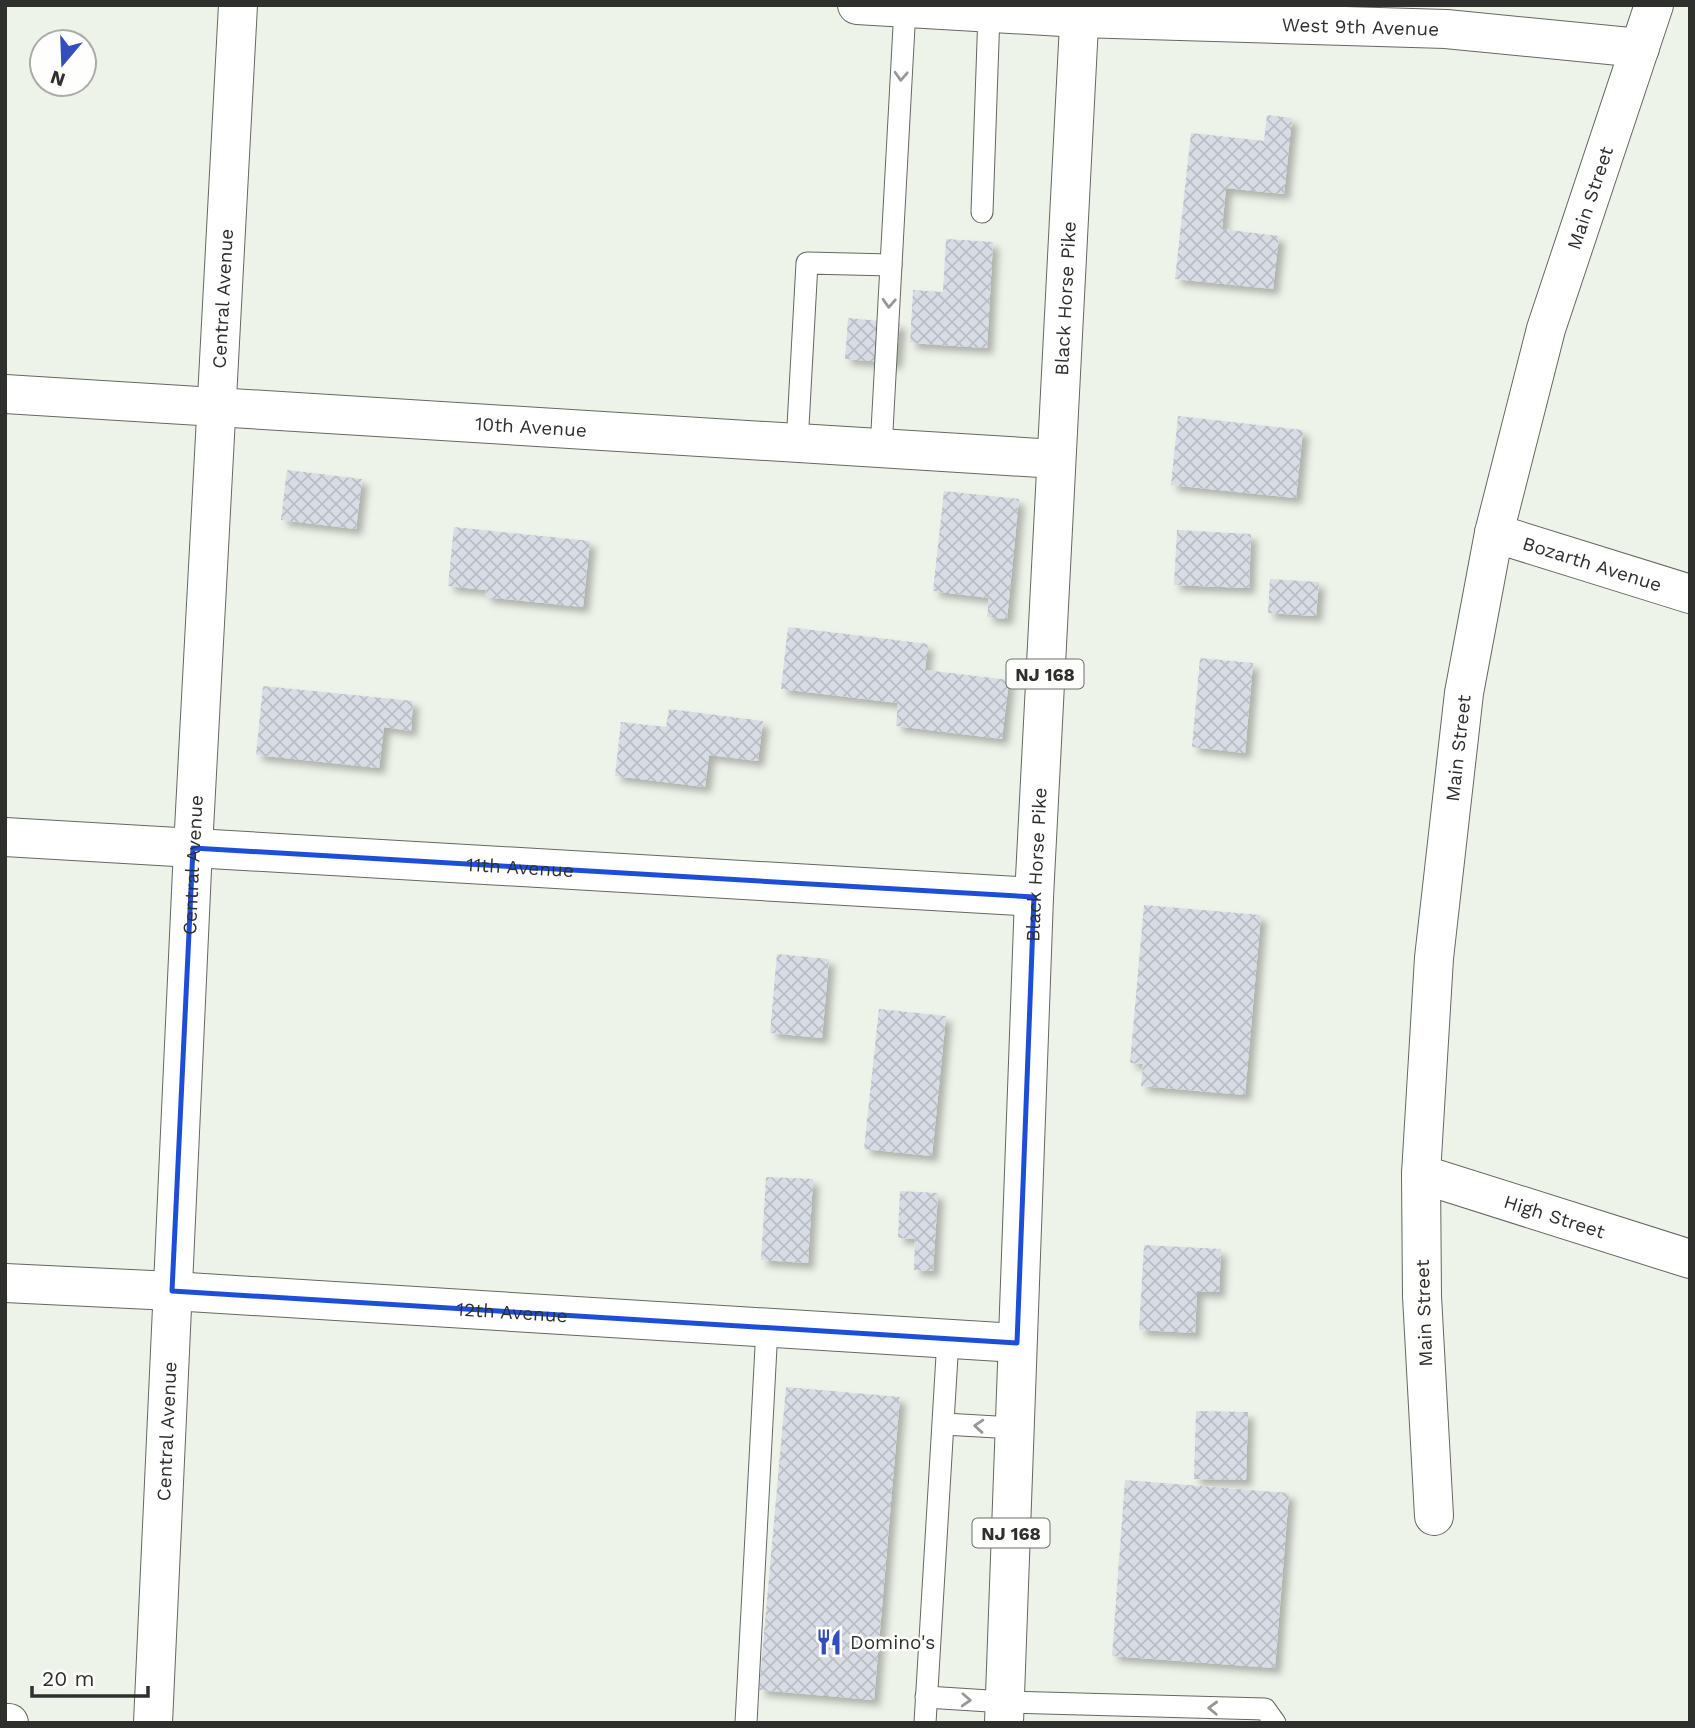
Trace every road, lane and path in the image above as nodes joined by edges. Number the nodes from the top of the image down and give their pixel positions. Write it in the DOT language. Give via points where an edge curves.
graph roads {
  1 [pos="238,5"];
  2 [pos="857,5"];
  3 [pos="1654,5"];
  4 [pos="905,8"];
  5 [pos="1079,12"];
  6 [pos="989,13"];
  7 [pos="1640,48"];
  8 [pos="982,212"];
  9 [pos="891,265"];
  10 [pos="5,394"];
  11 [pos="217,409"];
  12 [pos="797,444"];
  13 [pos="881,449"];
  14 [pos="1056,459"];
  15 [pos="1494,533"];
  16 [pos="1690,594"];
  17 [pos="5,837"];
  18 [pos="193,849"];
  19 [pos="1034,897"];
  20 [pos="1420,1174"];
  21 [pos="1690,1259"];
  22 [pos="5,1283"];
  23 [pos="172,1290"];
  24 [pos="767,1328"];
  25 [pos="948,1339"];
  26 [pos="1017,1343"];
  27 [pos="944,1423"];
  28 [pos="1014,1428"];
  29 [pos="1434,1516"];
  30 [pos="926,1698"];
  31 [pos="1005,1712"];
  32 [pos="153,1723"];
  33 [pos="746,1723"];
  34 [pos="925,1723"];
  35 [pos="1275,1723"];
  1 -- 11 [label="street, Central Avenue"];
  2 -- 4 [label="street, West 9th Avenue"];
  3 -- 7 [label="street, Main Street"];
  4 -- 6 [label="street, West 9th Avenue"];
  4 -- 9 [label="lane, one-way"];
  5 -- 6 [label="street, West 9th Avenue"];
  5 -- 7 [label="street, West 9th Avenue" via="1446,29"];
  5 -- 14 [label="street, Black Horse Pike / NJ 168"];
  6 -- 8 [label="lane"];
  7 -- 15 [label="street, Main Street" via="1546,329"];
  9 -- 12 [label="lane" via="807,263"];
  9 -- 13 [label="lane, one-way"];
  10 -- 11 [label="street, 10th Avenue"];
  11 -- 12 [label="street, 10th Avenue"];
  11 -- 18 [label="street, Central Avenue"];
  12 -- 13 [label="street, 10th Avenue"];
  13 -- 14 [label="street, 10th Avenue"];
  14 -- 19 [label="street, Black Horse Pike / NJ 168"];
  15 -- 16 [label="street, Bozarth Avenue"];
  15 -- 20 [label="street, Main Street" via="1461,719 1434,958"];
  17 -- 18 [label="street, 11th Avenue"];
  18 -- 19 [label="street, 11th Avenue"];
  18 -- 23 [label="street, Central Avenue"];
  19 -- 26 [label="street, Black Horse Pike / NJ 168"];
  20 -- 21 [label="street, High Street"];
  20 -- 29 [label="street, Main Street"];
  22 -- 23 [label="street, 12th Avenue"];
  23 -- 24 [label="street, 12th Avenue"];
  23 -- 32 [label="street, Central Avenue"];
  24 -- 25 [label="street, 12th Avenue"];
  24 -- 33 [label="lane"];
  25 -- 26 [label="street, 12th Avenue"];
  25 -- 27 [label="lane"];
  26 -- 28 [label="street, Black Horse Pike / NJ 168"];
  28 -- 27 [label="lane, one-way"];
  27 -- 30 [label="lane"];
  28 -- 31 [label="street, Black Horse Pike / NJ 168"];
  30 -- 31 [label="lane, one-way"];
  30 -- 34 [label="lane"];
  35 -- 31 [label="lane, one-way" via="1265,1709"];
}
